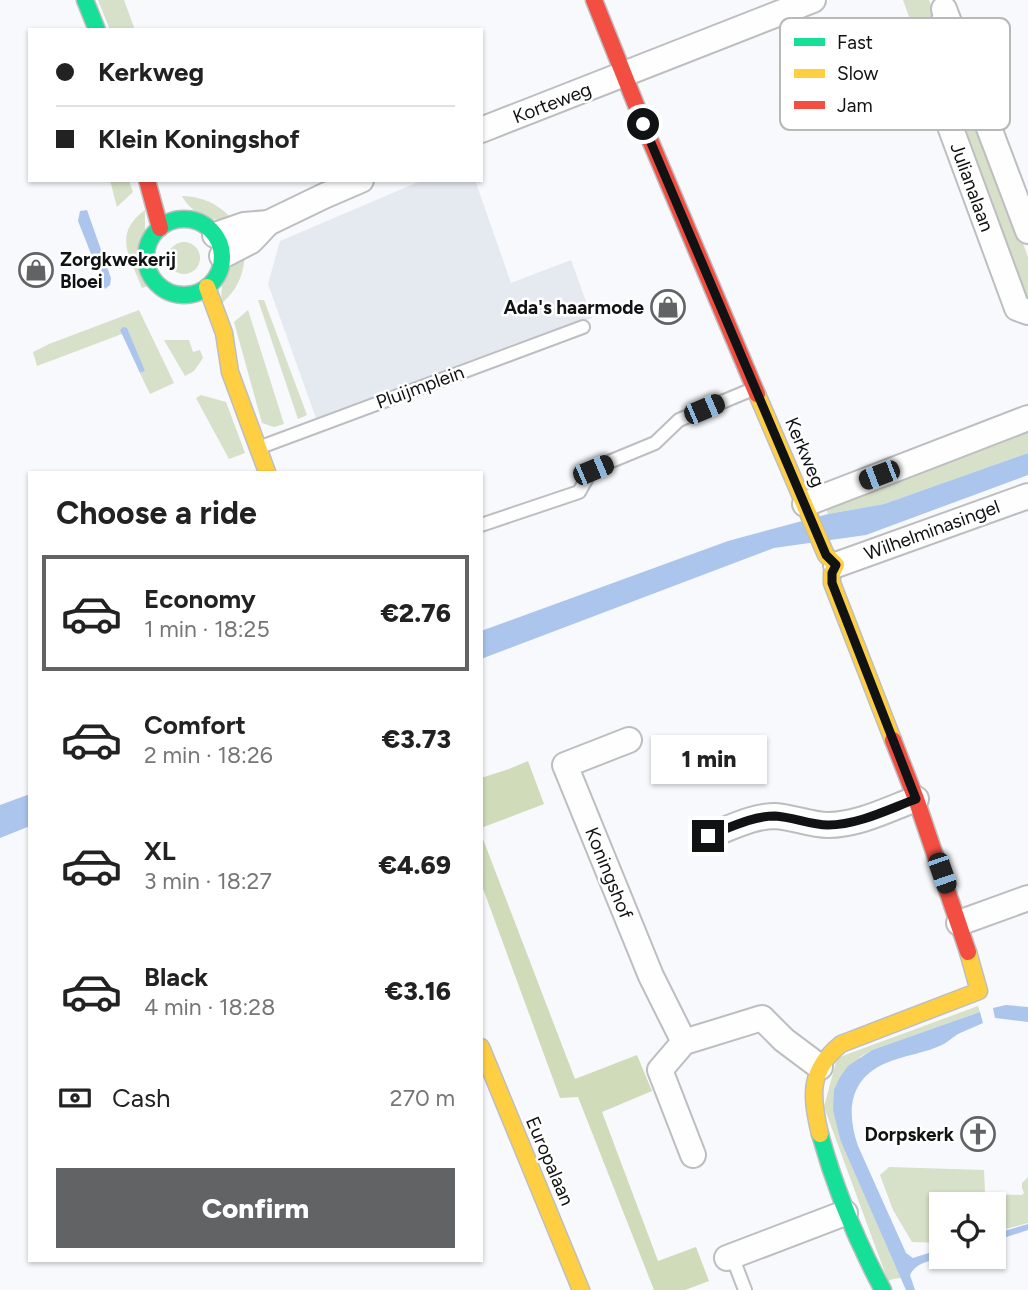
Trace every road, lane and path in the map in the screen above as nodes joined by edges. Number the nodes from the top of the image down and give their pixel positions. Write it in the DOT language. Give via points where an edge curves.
graph roads {
  1 [pos="86,0"];
  2 [pos="594,0"];
  3 [pos="813,0"];
  4 [pos="96,28"];
  5 [pos="623,76"];
  6 [pos="483,129"];
  7 [pos="951,130"];
  8 [pos="990,130"];
  9 [pos="148,182"];
  10 [pos="356,182"];
  11 [pos="176,199"];
  12 [pos="187,219"];
  13 [pos="160,228"];
  14 [pos="1028,231"];
  15 [pos="218,246"];
  16 [pos="207,287"];
  17 [pos="1028,312"];
  18 [pos="583,327"];
  19 [pos="214,350"];
  20 [pos="230,372"];
  21 [pos="755,388"];
  22 [pos="1028,418"];
  23 [pos="258,448"];
  24 [pos="267,471"];
  25 [pos="1028,496"];
  26 [pos="807,509"];
  27 [pos="483,524"];
  28 [pos="831,560"];
  29 [pos="629,740"];
  30 [pos="916,799"];
  31 [pos="708,836"];
  32 [pos="1028,898"];
  33 [pos="959,923"];
  34 [pos="684,1042"];
  35 [pos="483,1052"];
  36 [pos="820,1067"];
  37 [pos="693,1155"];
  38 [pos="845,1213"];
  39 [pos="730,1257"];
  40 [pos="581,1290"];
  41 [pos="745,1290"];
  42 [pos="883,1290"];
  1 -- 4 [label="street"];
  2 -- 5 [label="street, Kerkweg"];
  3 -- 5 [label="street, Korteweg"];
  5 -- 6 [label="street, Korteweg"];
  5 -- 21 [label="street, Kerkweg"];
  7 -- 17 [label="street, Julianalaan" via="1017,308"];
  8 -- 14 [label="street, Julianalaan"];
  9 -- 13 [label="street"];
  10 -- 15 [label="street" via="268,223 251,241"];
  11 -- 12 [label="street"];
  12 -- 13 [label="street"];
  12 -- 15 [label="street" via="207,227"];
  13 -- 16 [label="street" via="152,236 145,259 153,281 187,301"];
  15 -- 16 [label="street" via="220,268"];
  16 -- 20 [label="street" via="224,333"];
  18 -- 23 [label="lane, Pluijmplein"];
  19 -- 20 [label="street"];
  20 -- 23 [label="street"];
  21 -- 26 [label="street, Kerkweg"];
  21 -- 27 [label="lane" via="679,420 655,443 593,470 579,492"];
  22 -- 26 [label="street"];
  23 -- 24 [label="street"];
  25 -- 28 [label="street, Wilhelminasingel"];
  26 -- 28 [label="street, Kerkweg"];
  28 -- 30 [label="street, Kerkweg" via="832,583"];
  29 -- 34 [label="street, Koningshof" via="565,765 651,976"];
  30 -- 31 [label="street" via="859,820 829,825 761,817"];
  30 -- 33 [label="street, Kerkweg"];
  32 -- 33 [label="street"];
  33 -- 36 [label="street" via="979,991 841,1044"];
  34 -- 36 [label="street" via="762,1018"];
  34 -- 37 [label="street" via="660,1070"];
  35 -- 40 [label="street, Europalaan"];
  36 -- 38 [label="street" via="814,1087 816,1114"];
  38 -- 39 [label="street"];
  38 -- 42 [label="street"];
  39 -- 41 [label="lane"];
}
